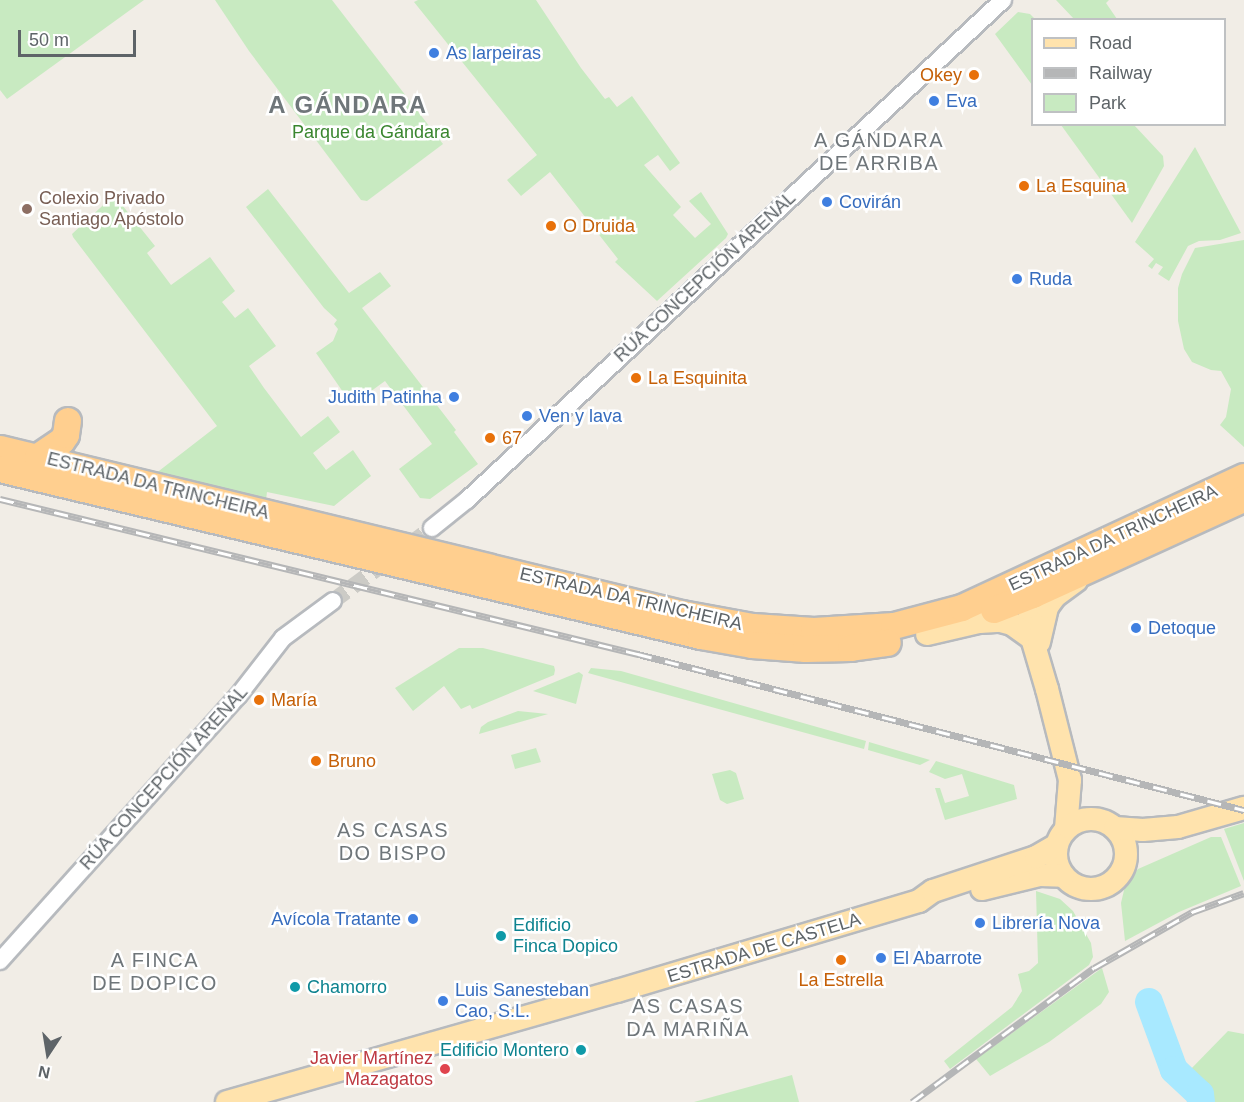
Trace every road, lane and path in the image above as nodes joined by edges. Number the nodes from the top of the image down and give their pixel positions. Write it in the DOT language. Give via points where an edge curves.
graph roads {
  1 [pos="1003,0"];
  2 [pos="68,421"];
  3 [pos="0,448"];
  4 [pos="38,457"];
  5 [pos="0,469"];
  6 [pos="1244,477"];
  7 [pos="1244,499"];
  8 [pos="432,528"];
  9 [pos="1126,543"];
  10 [pos="643,590"];
  11 [pos="1034,595"];
  12 [pos="333,602"];
  13 [pos="682,614"];
  14 [pos="927,634"];
  15 [pos="1030,637"];
  16 [pos="1039,658"];
  17 [pos="1070,780"];
  18 [pos="1244,808"];
  19 [pos="1108,824"];
  20 [pos="1178,827"];
  21 [pos="1062,837"];
  22 [pos="1126,860"];
  23 [pos="1064,876"];
  24 [pos="919,901"];
  25 [pos="0,961"];
  26 [pos="227,1102"];
  1 -- 8 [label="street, RÚA CONCEPCIÓN ARENAL" via="467,500"];
  2 -- 4 [label="highway" via="62,441"];
  3 -- 4 [label="highway, ESTRADA DA TRINCHEIRA"];
  4 -- 13 [label="highway, ESTRADA DA TRINCHEIRA"];
  5 -- 14 [label="highway, ESTRADA DA TRINCHEIRA" via="701,636 806,649 851,648"];
  6 -- 9 [label="highway, ESTRADA DA TRINCHEIRA"];
  7 -- 9 [label="highway, ESTRADA DA TRINCHEIRA"];
  9 -- 11 [label="highway, ESTRADA DA TRINCHEIRA"];
  9 -- 13 [label="highway, ESTRADA DA TRINCHEIRA" via="1067,558 962,608 894,626 814,631 753,627"];
  9 -- 16 [label="main road" via="1055,596 1041,624"];
  10 -- 13 [label="highway" via="656,603"];
  11 -- 14 [label="highway, ESTRADA DA TRINCHEIRA"];
  11 -- 15 [label="main road" via="1028,617"];
  12 -- 25 [label="street, RÚA CONCEPCIÓN ARENAL" via="283,638 238,696"];
  14 -- 15 [label="main road" via="1001,621"];
  15 -- 16 [label="main road"];
  16 -- 17 [label="main road"];
  17 -- 19 [label="main road"];
  17 -- 21 [label="main road"];
  18 -- 20 [label="main road"];
  19 -- 20 [label="main road" via="1143,830"];
  19 -- 21 [label="main road" via="1078,821"];
  19 -- 22 [label="main road" via="1126,849"];
  20 -- 22 [label="main road"];
  21 -- 23 [label="main road" via="1056,855"];
  21 -- 24 [label="main road" via="1036,857 933,891"];
  22 -- 23 [label="main road" via="1118,876 1102,887 1080,887"];
  23 -- 24 [label="main road" via="1040,875 933,903"];
  24 -- 26 [label="main road, ESTRADA DE CASTELA" via="617,992"];
}
